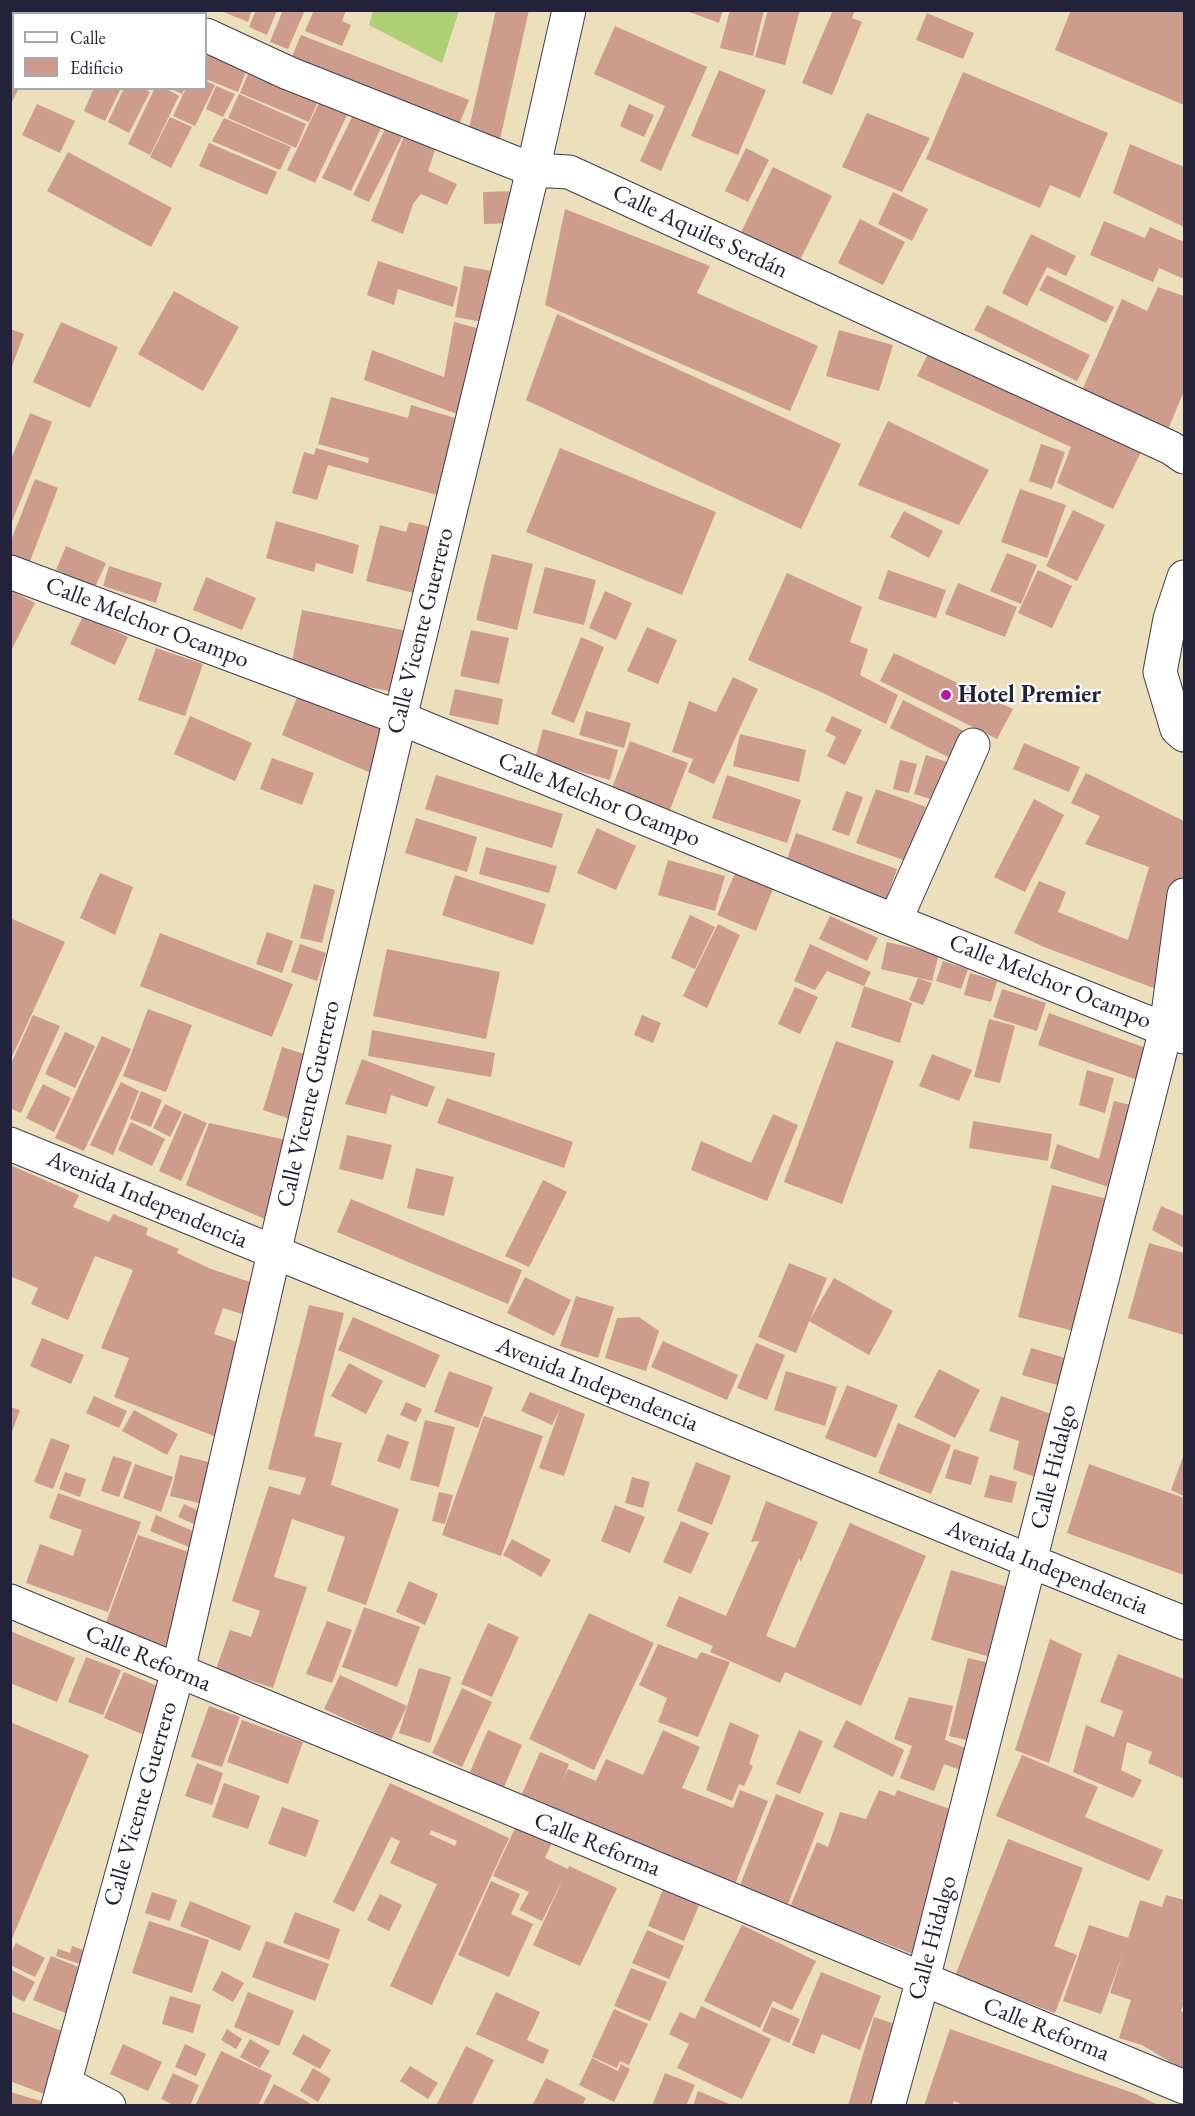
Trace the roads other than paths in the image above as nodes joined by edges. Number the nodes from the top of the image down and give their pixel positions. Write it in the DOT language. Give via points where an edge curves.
graph roads {
  1 [pos="569,10"];
  2 [pos="207,35"];
  3 [pos="533,170"];
  4 [pos="1185,457"];
  5 [pos="10,572"];
  6 [pos="1185,577"];
  7 [pos="400,718"];
  8 [pos="1185,735"];
  9 [pos="973,745"];
  10 [pos="1185,895"];
  11 [pos="895,921"];
  12 [pos="1175,1033"];
  13 [pos="10,1144"];
  14 [pos="274,1253"];
  15 [pos="1030,1562"];
  16 [pos="10,1601"];
  17 [pos="1185,1623"];
  18 [pos="178,1671"];
  19 [pos="923,1979"];
  20 [pos="1185,2087"];
  21 [pos="61,2094"];
  22 [pos="109,2106"];
  23 [pos="888,2106"];
  1 -- 3 [label="street, Calle Vicente Guerrero"];
  2 -- 3 [label="street, Calle Aquiles Serdán" via="288,73"];
  3 -- 4 [label="street, Calle Aquiles Serdán" via="569,172"];
  3 -- 7 [label="street, Calle Vicente Guerrero"];
  5 -- 7 [label="street, Calle Melchor Ocampo"];
  6 -- 8 [label="street" via="1170,619 1160,672 1178,729"];
  7 -- 11 [label="street, Calle Melchor Ocampo"];
  7 -- 14 [label="street, Calle Vicente Guerrero"];
  9 -- 11 [label="street"];
  10 -- 12 [label="street, Calle Hidalgo"];
  11 -- 12 [label="street, Calle Melchor Ocampo"];
  12 -- 15 [label="street, Calle Hidalgo"];
  13 -- 14 [label="street, Avenida Independencia"];
  14 -- 15 [label="street, Avenida Independencia"];
  14 -- 18 [label="street, Calle Vicente Guerrero"];
  15 -- 17 [label="street, Avenida Independencia"];
  15 -- 19 [label="street, Calle Hidalgo"];
  16 -- 18 [label="street, Calle Reforma"];
  18 -- 19 [label="street, Calle Reforma"];
  18 -- 21 [label="street, Calle Vicente Guerrero"];
  19 -- 20 [label="street, Calle Reforma"];
  19 -- 23 [label="street, Calle Hidalgo"];
  21 -- 22 [label="street"];
}
